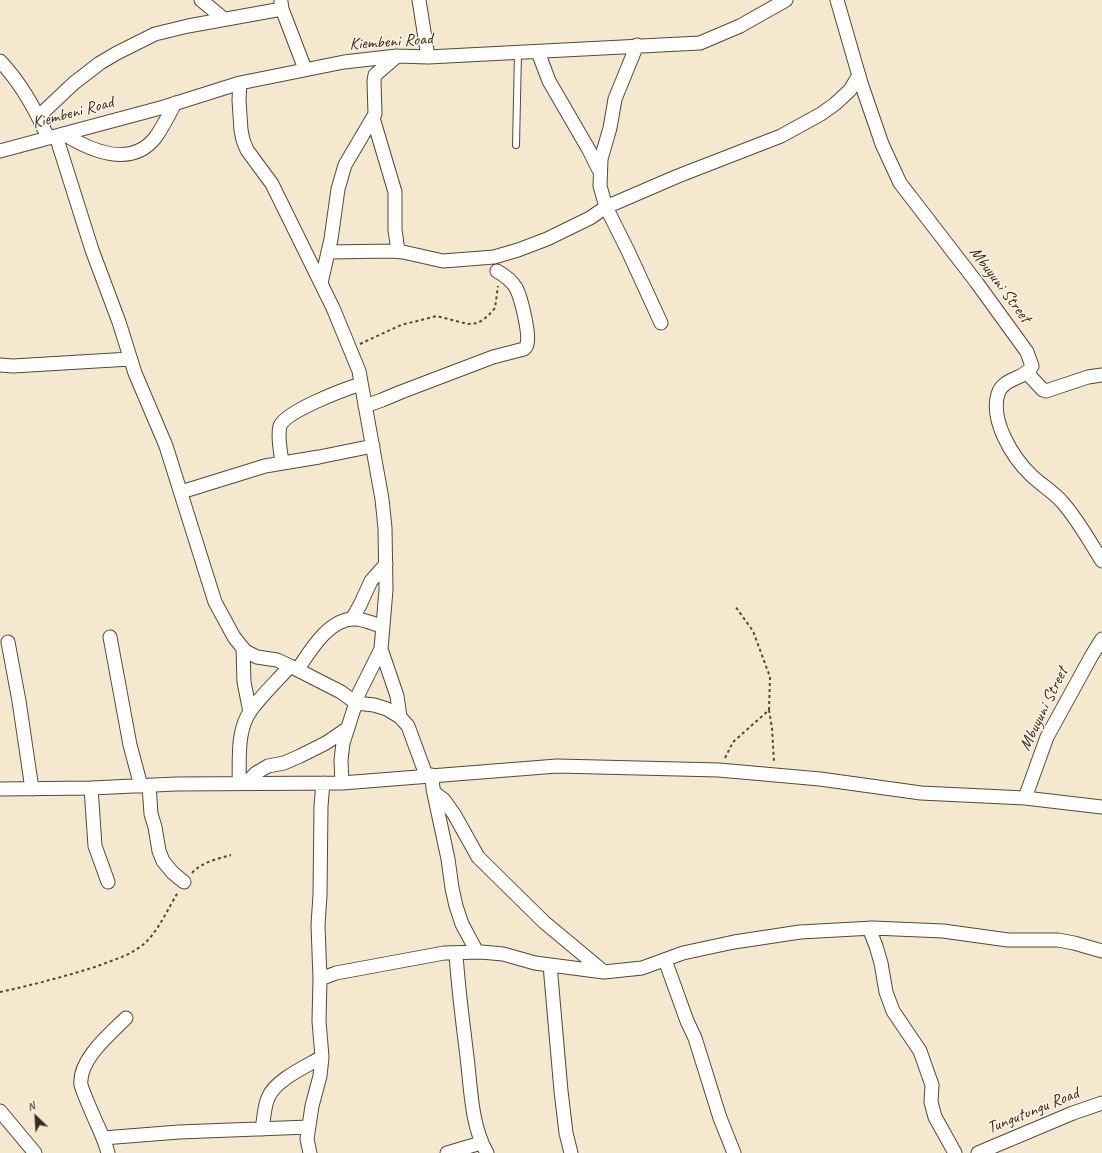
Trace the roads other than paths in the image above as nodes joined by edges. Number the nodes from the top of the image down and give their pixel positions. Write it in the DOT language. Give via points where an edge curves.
graph roads {
  1 [pos="201,0"];
  2 [pos="419,0"];
  3 [pos="837,0"];
  4 [pos="778,2"];
  5 [pos="282,4"];
  6 [pos="224,19"];
  7 [pos="638,46"];
  8 [pos="538,52"];
  9 [pos="518,53"];
  10 [pos="397,56"];
  11 [pos="428,57"];
  12 [pos="0,61"];
  13 [pos="305,69"];
  14 [pos="859,75"];
  15 [pos="240,83"];
  16 [pos="175,103"];
  17 [pos="39,116"];
  18 [pos="372,118"];
  19 [pos="56,136"];
  20 [pos="516,145"];
  21 [pos="0,151"];
  22 [pos="600,172"];
  23 [pos="606,207"];
  24 [pos="398,251"];
  25 [pos="328,252"];
  26 [pos="497,271"];
  27 [pos="321,284"];
  28 [pos="661,323"];
  29 [pos="130,360"];
  30 [pos="0,366"];
  31 [pos="1027,373"];
  32 [pos="1102,375"];
  33 [pos="361,384"];
  34 [pos="365,406"];
  35 [pos="373,446"];
  36 [pos="282,463"];
  37 [pos="181,492"];
  38 [pos="1102,561"];
  39 [pos="386,564"];
  40 [pos="352,619"];
  41 [pos="382,626"];
  42 [pos="110,637"];
  43 [pos="1102,639"];
  44 [pos="8,642"];
  45 [pos="243,648"];
  46 [pos="381,649"];
  47 [pos="294,668"];
  48 [pos="356,703"];
  49 [pos="250,712"];
  50 [pos="400,717"];
  51 [pos="348,728"];
  52 [pos="429,775"];
  53 [pos="242,783"];
  54 [pos="323,783"];
  55 [pos="342,783"];
  56 [pos="145,786"];
  57 [pos="91,788"];
  58 [pos="0,789"];
  59 [pos="32,789"];
  60 [pos="433,789"];
  61 [pos="1025,798"];
  62 [pos="1102,807"];
  63 [pos="108,882"];
  64 [pos="184,882"];
  65 [pos="869,928"];
  66 [pos="1102,951"];
  67 [pos="477,952"];
  68 [pos="456,953"];
  69 [pos="665,960"];
  70 [pos="550,965"];
  71 [pos="604,972"];
  72 [pos="320,979"];
  73 [pos="126,1018"];
  74 [pos="322,1057"];
  75 [pos="1102,1103"];
  76 [pos="0,1111"];
  77 [pos="309,1127"];
  78 [pos="262,1129"];
  79 [pos="103,1138"];
  80 [pos="484,1148"];
  81 [pos="35,1153"];
  82 [pos="108,1153"];
  83 [pos="310,1153"];
  84 [pos="447,1153"];
  85 [pos="571,1153"];
  86 [pos="734,1153"];
  87 [pos="955,1153"];
  88 [pos="978,1153"];
  1 -- 6 [label="street"];
  2 -- 11 [label="street"];
  3 -- 14 [label="street, Mbuyuni Street"];
  4 -- 7 [label="street, Kiembeni Road" via="740,26 700,42"];
  5 -- 6 [label="street"];
  5 -- 13 [label="street"];
  6 -- 17 [label="street" via="155,34 124,50 74,83"];
  7 -- 8 [label="street, Kiembeni Road"];
  7 -- 22 [label="street" via="615,99"];
  8 -- 9 [label="street, Kiembeni Road"];
  8 -- 22 [label="street" via="549,81"];
  9 -- 11 [label="street, Kiembeni Road"];
  9 -- 20 [label="lane"];
  10 -- 11 [label="street, Kiembeni Road"];
  10 -- 13 [label="street, Kiembeni Road"];
  10 -- 18 [label="street" via="375,75 375,114"];
  12 -- 17 [label="street"];
  13 -- 15 [label="street, Kiembeni Road"];
  14 -- 23 [label="street" via="850,90 835,104 781,136"];
  14 -- 31 [label="street, Mbuyuni Street" via="882,144 900,183 977,282 1026,352 1032,366"];
  15 -- 16 [label="street, Kiembeni Road"];
  15 -- 27 [label="street" via="241,130 247,150 272,184"];
  16 -- 19 [label="street, Kiembeni Road"];
  16 -- 19 [label="street" via="154,139 140,151 109,154"];
  17 -- 19 [label="street"];
  18 -- 24 [label="street" via="394,192"];
  18 -- 25 [label="street" via="345,165 338,189"];
  19 -- 21 [label="street, Kiembeni Road"];
  19 -- 29 [label="street"];
  22 -- 23 [label="street" via="600,186"];
  23 -- 24 [label="street" via="590,218 547,239 494,257 443,261"];
  23 -- 28 [label="street"];
  24 -- 25 [label="street"];
  25 -- 27 [label="street"];
  26 -- 34 [label="street" via="516,288 528,337 524,349 493,357"];
  27 -- 33 [label="street" via="359,371"];
  29 -- 30 [label="street"];
  29 -- 37 [label="street" via="166,446"];
  31 -- 32 [label="street" via="1046,391"];
  31 -- 38 [label="street" via="1001,388 996,404 996,416 1012,453 1031,475 1063,503"];
  33 -- 34 [label="street"];
  33 -- 36 [label="street" via="338,392 285,419 280,427"];
  34 -- 35 [label="street"];
  35 -- 36 [label="street"];
  35 -- 39 [label="street" via="382,499"];
  36 -- 37 [label="street"];
  37 -- 45 [label="street" via="215,602"];
  39 -- 40 [label="street" via="371,581"];
  39 -- 41 [label="street"];
  40 -- 41 [label="street"];
  40 -- 47 [label="street" via="336,623"];
  41 -- 46 [label="street"];
  42 -- 56 [label="street" via="130,745"];
  43 -- 61 [label="street, Mbuyuni Street" via="1047,738"];
  44 -- 59 [label="street"];
  45 -- 47 [label="street" via="257,657 276,660"];
  45 -- 49 [label="street" via="244,682"];
  46 -- 48 [label="street"];
  46 -- 50 [label="street" via="397,696"];
  47 -- 48 [label="street" via="341,692"];
  47 -- 49 [label="street"];
  48 -- 50 [label="street" via="374,705"];
  48 -- 51 [label="street"];
  49 -- 53 [label="street" via="239,748"];
  50 -- 52 [label="street" via="408,726"];
  51 -- 53 [label="street" via="326,743 284,763 268,766"];
  51 -- 55 [label="street" via="341,760"];
  52 -- 55 [label="street"];
  52 -- 60 [label="street"];
  52 -- 61 [label="street" via="557,766 719,770 820,779 921,793"];
  53 -- 54 [label="street"];
  53 -- 56 [label="street"];
  54 -- 55 [label="street"];
  54 -- 72 [label="street" via="318,925"];
  56 -- 57 [label="street"];
  56 -- 64 [label="street" via="159,851 173,873"];
  57 -- 59 [label="street"];
  57 -- 63 [label="street" via="95,846"];
  58 -- 59 [label="street"];
  60 -- 67 [label="street" via="455,900 462,924"];
  60 -- 71 [label="street" via="454,814 478,857 544,922"];
  61 -- 62 [label="street"];
  65 -- 66 [label="street" via="943,931 1008,940 1058,940"];
  65 -- 69 [label="street" via="800,932 734,942 683,953"];
  65 -- 87 [label="street" via="893,1011 920,1051 932,1085 931,1102 935,1117"];
  67 -- 68 [label="street"];
  67 -- 70 [label="street" via="503,954"];
  68 -- 72 [label="street" via="350,970"];
  68 -- 80 [label="street" via="474,1119"];
  69 -- 71 [label="street" via="642,968"];
  69 -- 86 [label="street"];
  70 -- 71 [label="street"];
  70 -- 85 [label="street" via="562,1098"];
  72 -- 74 [label="street" via="319,1021"];
  73 -- 79 [label="street" via="94,1051 83,1070 81,1084"];
  74 -- 77 [label="street"];
  74 -- 78 [label="street" via="274,1087 268,1098"];
  75 -- 88 [label="street, Tungutungu Road"];
  76 -- 81 [label="street"];
  77 -- 78 [label="street"];
  77 -- 83 [label="street" via="307,1139"];
  78 -- 79 [label="street"];
  79 -- 82 [label="street"];
  80 -- 84 [label="street"];
}
